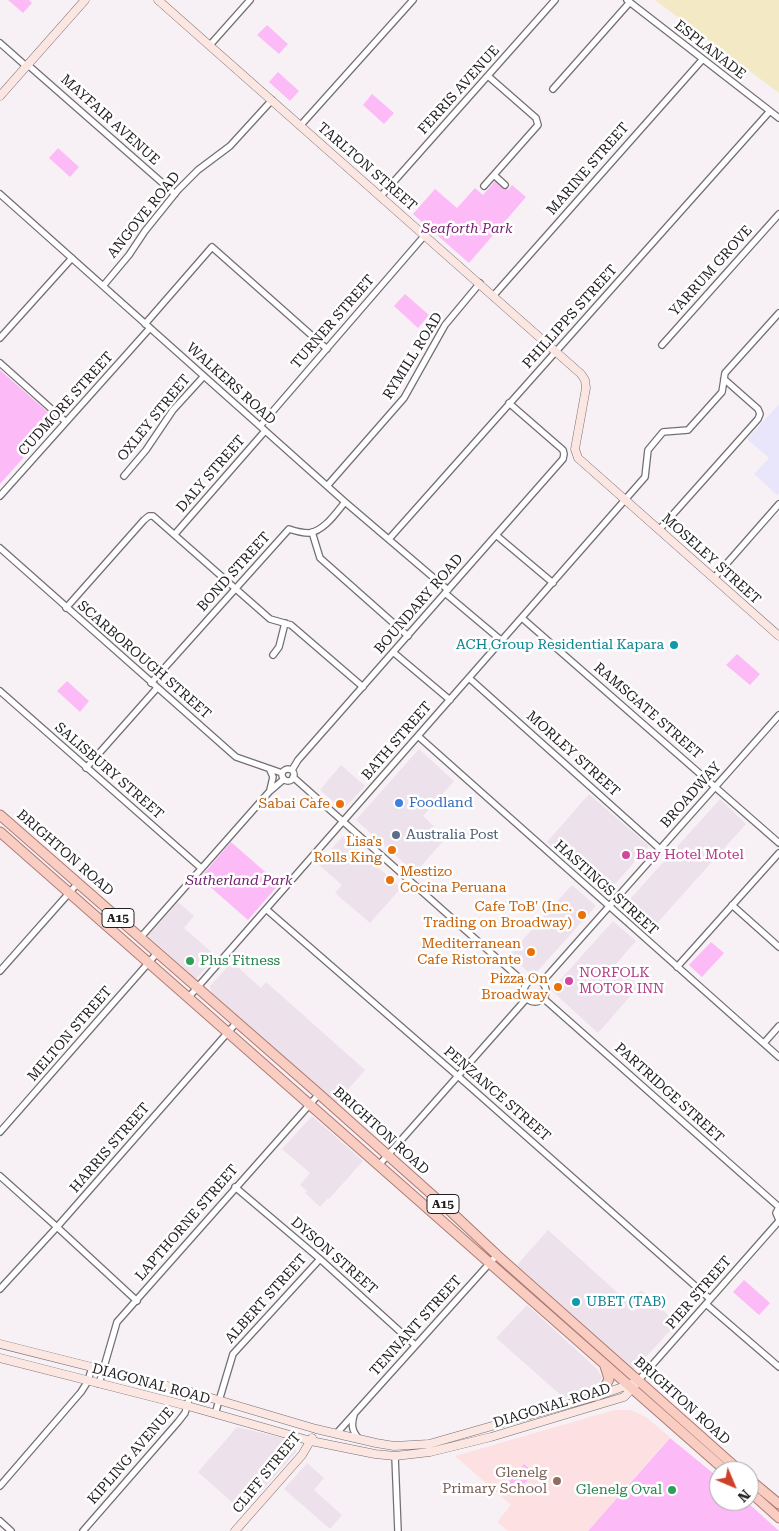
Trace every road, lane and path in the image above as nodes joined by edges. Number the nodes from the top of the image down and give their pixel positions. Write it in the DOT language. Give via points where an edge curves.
graph roads {
  1 [pos="85,0"];
  2 [pos="158,0"];
  3 [pos="250,0"];
  4 [pos="413,0"];
  5 [pos="555,0"];
  6 [pos="628,1"];
  7 [pos="0,43"];
  8 [pos="210,45"];
  9 [pos="702,60"];
  10 [pos="27,66"];
  11 [pos="488,76"];
  12 [pos="553,89"];
  13 [pos="0,96"];
  14 [pos="272,100"];
  15 [pos="770,111"];
  16 [pos="779,118"];
  17 [pos="300,126"];
  18 [pos="494,175"];
  19 [pos="505,184"];
  20 [pos="484,186"];
  21 [pos="0,194"];
  22 [pos="174,194"];
  23 [pos="381,196"];
  24 [pos="779,214"];
  25 [pos="425,235"];
  26 [pos="72,258"];
  27 [pos="480,283"];
  28 [pos="102,286"];
  29 [pos="494,295"];
  30 [pos="779,313"];
  31 [pos="148,326"];
  32 [pos="0,338"];
  33 [pos="662,345"];
  34 [pos="327,349"];
  35 [pos="556,351"];
  36 [pos="0,363"];
  37 [pos="204,376"];
  38 [pos="724,379"];
  39 [pos="510,404"];
  40 [pos="66,422"];
  41 [pos="260,426"];
  42 [pos="265,431"];
  43 [pos="124,476"];
  44 [pos="327,486"];
  45 [pos="0,496"];
  46 [pos="626,500"];
  47 [pos="345,502"];
  48 [pos="779,504"];
  49 [pos="659,530"];
  50 [pos="312,532"];
  51 [pos="175,534"];
  52 [pos="496,535"];
  53 [pos="389,540"];
  54 [pos="0,548"];
  55 [pos="714,578"];
  56 [pos="553,583"];
  57 [pos="236,588"];
  58 [pos="447,592"];
  59 [pos="66,608"];
  60 [pos="522,618"];
  61 [pos="285,623"];
  62 [pos="408,636"];
  63 [pos="779,636"];
  64 [pos="502,641"];
  65 [pos="394,652"];
  66 [pos="273,655"];
  67 [pos="469,678"];
  68 [pos="151,683"];
  69 [pos="362,687"];
  70 [pos="157,688"];
  71 [pos="0,691"];
  72 [pos="450,700"];
  73 [pos="779,714"];
  74 [pos="418,736"];
  75 [pos="86,768"];
  76 [pos="270,770"];
  77 [pos="292,770"];
  78 [pos="283,776"];
  79 [pos="294,777"];
  80 [pos="716,787"];
  81 [pos="269,792"];
  82 [pos="0,815"];
  83 [pos="343,821"];
  84 [pos="0,832"];
  85 [pos="779,843"];
  86 [pos="660,849"];
  87 [pos="779,853"];
  88 [pos="201,868"];
  89 [pos="78,883"];
  90 [pos="70,892"];
  91 [pos="732,905"];
  92 [pos="609,907"];
  93 [pos="266,909"];
  94 [pos="141,937"];
  95 [pos="779,947"];
  96 [pos="158,952"];
  97 [pos="150,962"];
  98 [pos="676,967"];
  99 [pos="0,971"];
  100 [pos="542,982"];
  101 [pos="526,984"];
  102 [pos="197,987"];
  103 [pos="188,998"];
  104 [pos="527,998"];
  105 [pos="543,998"];
  106 [pos="237,1022"];
  107 [pos="779,1026"];
  108 [pos="228,1032"];
  109 [pos="764,1043"];
  110 [pos="779,1057"];
  111 [pos="459,1076"];
  112 [pos="319,1094"];
  113 [pos="310,1104"];
  114 [pos="0,1132"];
  115 [pos="387,1155"];
  116 [pos="379,1165"];
  117 [pos="0,1176"];
  118 [pos="235,1187"];
  119 [pos="779,1207"];
  120 [pos="779,1221"];
  121 [pos="57,1227"];
  122 [pos="496,1255"];
  123 [pos="320,1259"];
  124 [pos="490,1262"];
  125 [pos="0,1289"];
  126 [pos="137,1301"];
  127 [pos="708,1302"];
  128 [pos="0,1344"];
  129 [pos="415,1345"];
  130 [pos="0,1358"];
  131 [pos="604,1365"];
  132 [pos="92,1367"];
  133 [pos="779,1368"];
  134 [pos="102,1370"];
  135 [pos="88,1381"];
  136 [pos="638,1381"];
  137 [pos="99,1384"];
  138 [pos="629,1387"];
  139 [pos="191,1392"];
  140 [pos="596,1396"];
  141 [pos="219,1400"];
  142 [pos="188,1406"];
  143 [pos="354,1413"];
  144 [pos="216,1414"];
  145 [pos="316,1429"];
  146 [pos="336,1434"];
  147 [pos="297,1437"];
  148 [pos="359,1439"];
  149 [pos="311,1441"];
  150 [pos="395,1456"];
  151 [pos="299,1458"];
  152 [pos="714,1461"];
  153 [pos="728,1461"];
  154 [pos="0,1486"];
  155 [pos="759,1487"];
  156 [pos="776,1499"];
  157 [pos="759,1500"];
  158 [pos="766,1506"];
  159 [pos="779,1518"];
  160 [pos="0,1521"];
  161 [pos="11,1531"];
  162 [pos="83,1531"];
  163 [pos="235,1531"];
  164 [pos="398,1531"];
  1 -- 10 [label="main road"];
  2 -- 8 [label="main road, TARLTON STREET"];
  3 -- 8 [label="street"];
  4 -- 17 [label="street"];
  5 -- 11 [label="street, FERRIS AVENUE"];
  6 -- 9 [label="street, ESPLANADE"];
  6 -- 12 [label="street"];
  7 -- 10 [label="street, MAYFAIR AVENUE"];
  8 -- 14 [label="main road, TARLTON STREET"];
  9 -- 15 [label="street, ESPLANADE"];
  9 -- 29 [label="street, MARINE STREET"];
  10 -- 13 [label="main road"];
  10 -- 22 [label="street, MAYFAIR AVENUE"];
  11 -- 18 [label="street" via="536,118 538,125"];
  11 -- 23 [label="street, FERRIS AVENUE"];
  14 -- 17 [label="main road, TARLTON STREET"];
  14 -- 22 [label="street, ANGOVE ROAD" via="230,146 198,170"];
  15 -- 16 [label="street, ESPLANADE"];
  15 -- 35 [label="street, PHILLIPPS STREET"];
  17 -- 23 [label="main road, TARLTON STREET"];
  18 -- 19 [label="street"];
  18 -- 20 [label="street"];
  21 -- 26 [label="street, WALKERS ROAD"];
  22 -- 28 [label="street, ANGOVE ROAD"];
  23 -- 25 [label="main road, TARLTON STREET"];
  24 -- 33 [label="street, YARRUM GROVE"];
  25 -- 27 [label="main road, TARLTON STREET"];
  25 -- 34 [label="street, TURNER STREET"];
  26 -- 28 [label="street, WALKERS ROAD"];
  26 -- 32 [label="street"];
  27 -- 29 [label="main road, TARLTON STREET"];
  27 -- 44 [label="street, RYMILL ROAD" via="445,325 404,398"];
  28 -- 31 [label="street, WALKERS ROAD"];
  29 -- 35 [label="main road, TARLTON STREET"];
  30 -- 38 [label="street, BATH STREET" via="725,373"];
  31 -- 34 [label="street, CUDMORE STREET" via="212,247"];
  31 -- 37 [label="street, WALKERS ROAD"];
  31 -- 40 [label="street, CUDMORE STREET"];
  34 -- 41 [label="street, TURNER STREET"];
  35 -- 39 [label="street, PHILLIPPS STREET"];
  35 -- 46 [label="main road, TARLTON STREET" via="585,380 576,454"];
  36 -- 40 [label="street"];
  37 -- 41 [label="street, WALKERS ROAD"];
  37 -- 43 [label="street, OXLEY STREET"];
  38 -- 46 [label="street, BATH STREET" via="722,392 688,430 663,432 648,450 645,477"];
  38 -- 49 [label="street" via="758,409 758,419"];
  39 -- 52 [label="street, BOUNDARY ROAD" via="564,454"];
  39 -- 53 [label="street, PHILLIPPS STREET"];
  40 -- 45 [label="street, CUDMORE STREET"];
  41 -- 42 [label="street, WALKERS ROAD"];
  42 -- 44 [label="street, WALKERS ROAD"];
  42 -- 51 [label="street, DALY STREET"];
  44 -- 47 [label="street, WALKERS ROAD"];
  46 -- 49 [label="main road, MOSELEY STREET"];
  46 -- 56 [label="street, BATH STREET"];
  47 -- 50 [label="street" via="326,524"];
  47 -- 53 [label="street, WALKERS ROAD"];
  48 -- 55 [label="street"];
  49 -- 55 [label="main road, MOSELEY STREET"];
  50 -- 57 [label="street, BOND STREET" via="289,529"];
  50 -- 62 [label="street" via="320,558"];
  51 -- 57 [label="street"];
  51 -- 59 [label="street" via="155,517 144,520"];
  52 -- 56 [label="street"];
  52 -- 58 [label="street, BOUNDARY ROAD"];
  53 -- 58 [label="street, WALKERS ROAD"];
  54 -- 59 [label="street, SCARBOROUGH STREET"];
  55 -- 63 [label="main road, MOSELEY STREET"];
  56 -- 60 [label="street, BATH STREET"];
  57 -- 61 [label="street" via="270,619"];
  57 -- 68 [label="street, BOND STREET"];
  58 -- 62 [label="street, BOUNDARY ROAD"];
  58 -- 64 [label="street, WALKERS ROAD"];
  59 -- 68 [label="street, SCARBOROUGH STREET"];
  60 -- 64 [label="street, BATH STREET"];
  60 -- 80 [label="street, RAMSGATE STREET"];
  61 -- 66 [label="street" via="279,647"];
  61 -- 69 [label="street"];
  62 -- 65 [label="street, BOUNDARY ROAD"];
  64 -- 67 [label="street, BATH STREET"];
  65 -- 69 [label="street, BOUNDARY ROAD"];
  65 -- 72 [label="street"];
  67 -- 72 [label="street, BATH STREET"];
  67 -- 86 [label="street, MORLEY STREET"];
  68 -- 70 [label="street, SCARBOROUGH STREET"];
  69 -- 77 [label="street, BOUNDARY ROAD"];
  70 -- 75 [label="street"];
  70 -- 76 [label="street, SCARBOROUGH STREET" via="236,757"];
  71 -- 75 [label="street, SALISBURY STREET"];
  72 -- 74 [label="street, BATH STREET"];
  73 -- 80 [label="street, BROADWAY"];
  74 -- 83 [label="street, BATH STREET"];
  74 -- 92 [label="street, HASTINGS STREET"];
  75 -- 88 [label="street, SALISBURY STREET"];
  76 -- 78 [label="street, SCARBOROUGH STREET"];
  76 -- 81 [label="street" via="273,777"];
  77 -- 78 [label="street" via="286,769"];
  77 -- 79 [label="street"];
  78 -- 79 [label="street" via="289,780"];
  78 -- 81 [label="street"];
  79 -- 83 [label="street"];
  80 -- 85 [label="street, RAMSGATE STREET"];
  80 -- 86 [label="street, BROADWAY"];
  81 -- 88 [label="street"];
  82 -- 89 [label="main road, BRIGHTON ROAD / A15"];
  83 -- 93 [label="street, BATH STREET"];
  83 -- 101 [label="street"];
  84 -- 90 [label="main road, BRIGHTON ROAD / A15"];
  86 -- 92 [label="street, BROADWAY"];
  87 -- 91 [label="street"];
  88 -- 94 [label="street"];
  89 -- 90 [label="street"];
  89 -- 94 [label="main road, BRIGHTON ROAD / A15"];
  90 -- 97 [label="main road, BRIGHTON ROAD / A15"];
  90 -- 99 [label="street"];
  91 -- 95 [label="street"];
  91 -- 98 [label="street"];
  92 -- 98 [label="street, HASTINGS STREET"];
  92 -- 100 [label="street, BROADWAY"];
  93 -- 102 [label="street, BATH STREET"];
  93 -- 111 [label="street, PENZANCE STREET"];
  94 -- 96 [label="main road, BRIGHTON ROAD / A15"];
  96 -- 97 [label="street, MELTON STREET"];
  96 -- 102 [label="main road, BRIGHTON ROAD / A15"];
  97 -- 103 [label="main road, BRIGHTON ROAD / A15"];
  97 -- 114 [label="street, MELTON STREET"];
  98 -- 109 [label="street, HASTINGS STREET"];
  100 -- 101 [label="street" via="535,980"];
  100 -- 105 [label="street" via="546,988"];
  101 -- 104 [label="street" via="524,992"];
  102 -- 103 [label="street, BATH STREET"];
  102 -- 106 [label="main road, BRIGHTON ROAD / A15"];
  103 -- 108 [label="main road, BRIGHTON ROAD / A15"];
  104 -- 105 [label="street" via="534,1002"];
  104 -- 111 [label="street"];
  105 -- 119 [label="street, PARTRIDGE STREET"];
  106 -- 108 [label="street, HARRIS STREET"];
  106 -- 112 [label="main road, BRIGHTON ROAD / A15"];
  107 -- 109 [label="street"];
  108 -- 113 [label="main road, BRIGHTON ROAD / A15"];
  108 -- 121 [label="street, HARRIS STREET"];
  109 -- 110 [label="street, HASTINGS STREET"];
  111 -- 115 [label="street"];
  111 -- 127 [label="street, PENZANCE STREET"];
  112 -- 113 [label="street, LAPTHORNE STREET"];
  112 -- 115 [label="main road, BRIGHTON ROAD / A15"];
  113 -- 116 [label="main road, BRIGHTON ROAD / A15"];
  113 -- 118 [label="street, LAPTHORNE STREET"];
  115 -- 116 [label="street"];
  115 -- 122 [label="main road, BRIGHTON ROAD / A15"];
  116 -- 124 [label="main road, BRIGHTON ROAD / A15"];
  117 -- 121 [label="street"];
  118 -- 123 [label="street, DYSON STREET"];
  118 -- 126 [label="street, LAPTHORNE STREET"];
  119 -- 120 [label="street" via="776,1213"];
  120 -- 127 [label="street, PIER STREET"];
  121 -- 125 [label="street, HARRIS STREET"];
  121 -- 126 [label="street"];
  122 -- 124 [label="street, TENNANT STREET"];
  122 -- 136 [label="main road, BRIGHTON ROAD / A15"];
  123 -- 129 [label="street, DYSON STREET"];
  123 -- 141 [label="street, ALBERT STREET" via="233,1354"];
  124 -- 129 [label="street, TENNANT STREET"];
  124 -- 131 [label="main road, BRIGHTON ROAD / A15"];
  126 -- 134 [label="street, LAPTHORNE STREET" via="117,1322"];
  127 -- 133 [label="street, PENZANCE STREET"];
  127 -- 136 [label="street, PIER STREET"];
  128 -- 132 [label="main road, DIAGONAL ROAD"];
  129 -- 143 [label="street, TENNANT STREET"];
  130 -- 135 [label="main road, DIAGONAL ROAD"];
  131 -- 138 [label="main road, BRIGHTON ROAD / A15"];
  131 -- 140 [label="main road" via="609,1379"];
  132 -- 134 [label="main road, DIAGONAL ROAD"];
  132 -- 135 [label="street"];
  134 -- 137 [label="street, LAPTHORNE STREET"];
  134 -- 139 [label="main road, DIAGONAL ROAD"];
  135 -- 137 [label="main road, DIAGONAL ROAD"];
  135 -- 154 [label="street"];
  136 -- 138 [label="main road, DIAGONAL ROAD"];
  136 -- 153 [label="main road, BRIGHTON ROAD / A15"];
  137 -- 142 [label="main road, DIAGONAL ROAD"];
  138 -- 140 [label="main road, DIAGONAL ROAD"];
  138 -- 150 [label="main road, DIAGONAL ROAD" via="624,1397 491,1437 430,1452"];
  138 -- 152 [label="main road, BRIGHTON ROAD / A15"];
  139 -- 141 [label="main road, DIAGONAL ROAD"];
  139 -- 142 [label="street, KIPLING AVENUE"];
  140 -- 148 [label="main road, DIAGONAL ROAD" via="429,1444 394,1446"];
  141 -- 144 [label="street, ALBERT STREET"];
  141 -- 145 [label="main road, DIAGONAL ROAD"];
  142 -- 144 [label="main road, DIAGONAL ROAD"];
  142 -- 162 [label="street, KIPLING AVENUE" via="178,1422"];
  143 -- 146 [label="street, TENNANT STREET"];
  143 -- 148 [label="street" via="353,1432"];
  144 -- 147 [label="main road, DIAGONAL ROAD"];
  145 -- 146 [label="main road, DIAGONAL ROAD"];
  145 -- 149 [label="main road, CLIFF STREET"];
  146 -- 148 [label="main road, DIAGONAL ROAD"];
  147 -- 149 [label="main road, DIAGONAL ROAD"];
  147 -- 151 [label="main road" via="303,1445"];
  149 -- 150 [label="main road, DIAGONAL ROAD"];
  149 -- 151 [label="main road, CLIFF STREET"];
  150 -- 164 [label="street"];
  151 -- 163 [label="main road, CLIFF STREET"];
  155 -- 156 [label="main road"];
  156 -- 158 [label="street"];
  157 -- 158 [label="main road"];
  158 -- 159 [label="main road"];
  160 -- 161 [label="street"];
}
